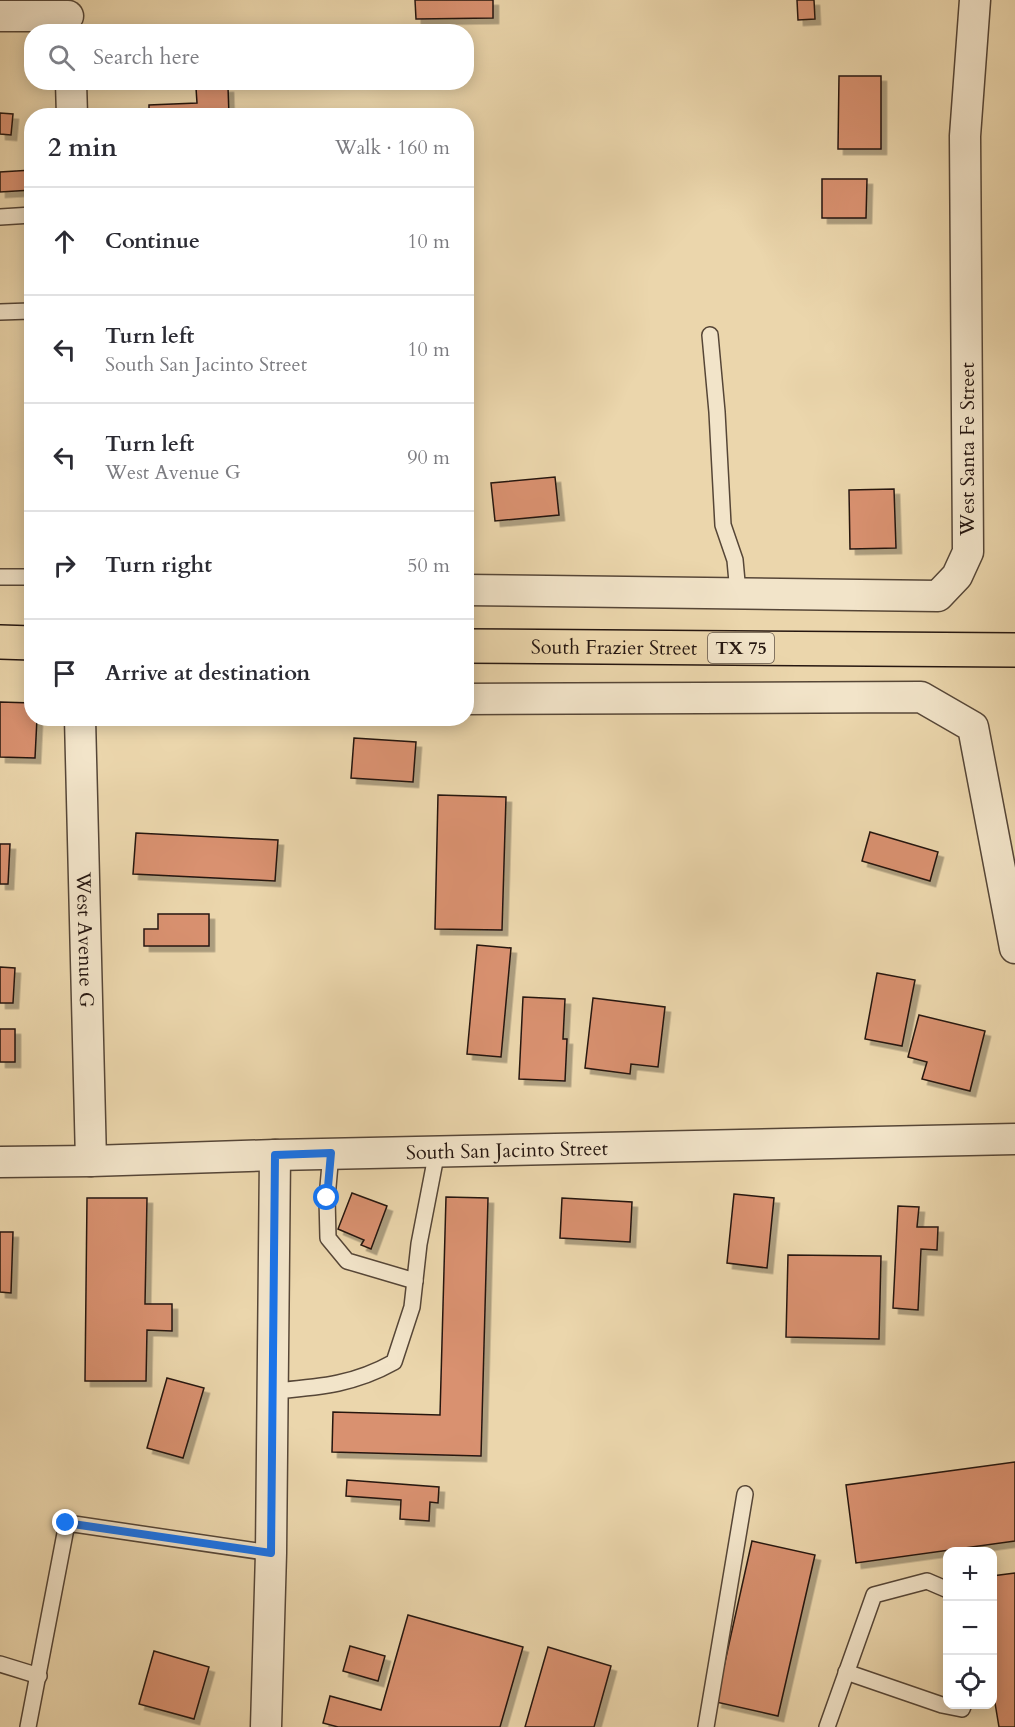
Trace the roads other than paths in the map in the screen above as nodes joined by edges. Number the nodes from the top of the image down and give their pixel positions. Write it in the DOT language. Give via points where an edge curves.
graph roads {
  1 [pos="975,0"];
  2 [pos="0,16"];
  3 [pos="68,16"];
  4 [pos="71,90"];
  5 [pos="72,108"];
  6 [pos="24,216"];
  7 [pos="0,217"];
  8 [pos="24,311"];
  9 [pos="0,312"];
  10 [pos="710,335"];
  11 [pos="0,577"];
  12 [pos="24,577"];
  13 [pos="474,590"];
  14 [pos="738,593"];
  15 [pos="0,642"];
  16 [pos="24,643"];
  17 [pos="474,646"];
  18 [pos="1015,650"];
  19 [pos="474,699"];
  20 [pos="80,726"];
  21 [pos="1015,948"];
  22 [pos="1015,1139"];
  23 [pos="437,1151"];
  24 [pos="331,1153"];
  25 [pos="275,1155"];
  26 [pos="91,1161"];
  27 [pos="0,1162"];
  28 [pos="415,1281"];
  29 [pos="273,1391"];
  30 [pos="745,1494"];
  31 [pos="271,1553"];
  32 [pos="943,1588"];
  33 [pos="0,1664"];
  34 [pos="846,1672"];
  35 [pos="39,1676"];
  36 [pos="943,1705"];
  37 [pos="28,1727"];
  38 [pos="266,1727"];
  39 [pos="706,1727"];
  40 [pos="827,1727"];
  1 -- 14 [label="street, West Santa Fe Street" via="965,136 968,552 957,576 938,596"];
  2 -- 3 [label="street"];
  4 -- 5 [label="street"];
  6 -- 7 [label="lane"];
  8 -- 9 [label="lane"];
  10 -- 14 [label="lane" via="723,525 735,560"];
  11 -- 12 [label="lane"];
  13 -- 14 [label="street, West Santa Fe Street"];
  15 -- 16 [label="main road"];
  17 -- 18 [label="main road, South Frazier Street / TX 75"];
  19 -- 21 [label="street" via="921,697 973,727"];
  20 -- 26 [label="street, West Avenue G"];
  22 -- 23 [label="street, South San Jacinto Street"];
  23 -- 24 [label="street, South San Jacinto Street"];
  23 -- 28 [label="lane"];
  24 -- 25 [label="street, South San Jacinto Street"];
  24 -- 28 [label="lane" via="328,1238 347,1261"];
  25 -- 26 [label="street, South San Jacinto Street"];
  25 -- 29 [label="street"];
  26 -- 27 [label="street, South San Jacinto Street"];
  28 -- 29 [label="lane" via="412,1307 394,1362 372,1374 327,1387"];
  29 -- 31 [label="street"];
  30 -- 39 [label="lane"];
  31 -- 35 [label="lane" via="66,1523"];
  31 -- 38 [label="street"];
  32 -- 34 [label="lane" via="927,1581 874,1595"];
  33 -- 35 [label="lane"];
  34 -- 36 [label="lane"];
  34 -- 40 [label="lane"];
  35 -- 37 [label="lane"];
}
